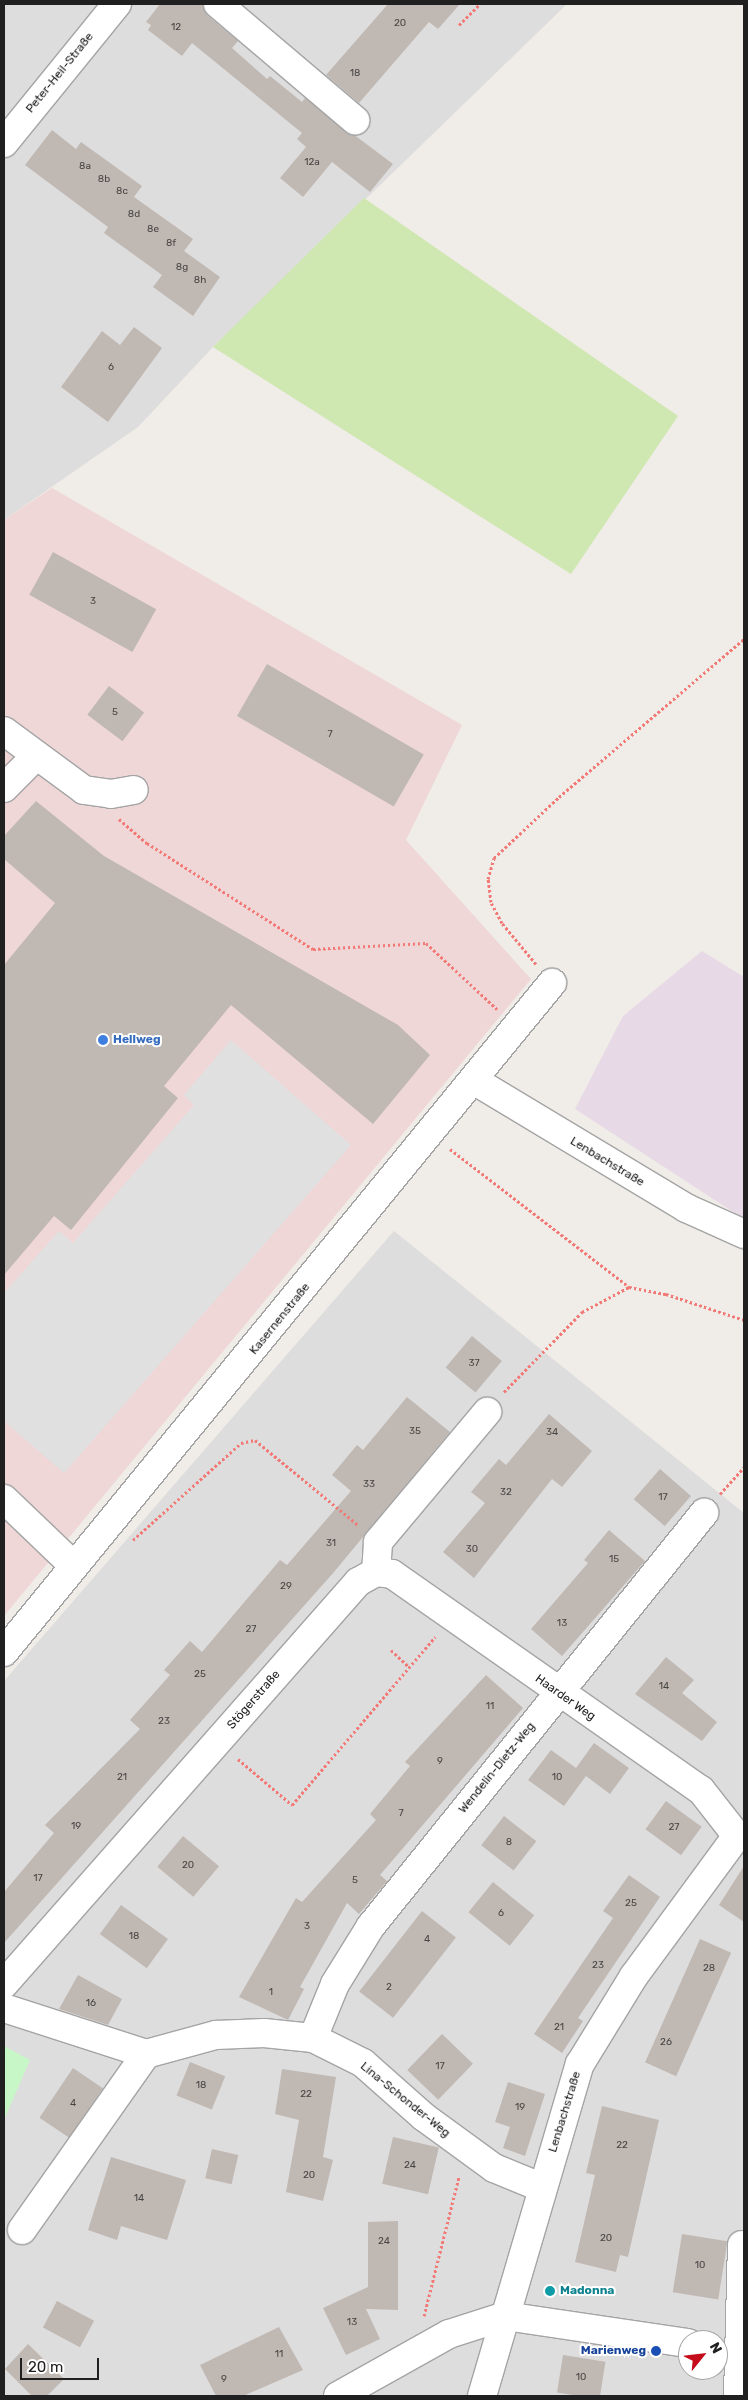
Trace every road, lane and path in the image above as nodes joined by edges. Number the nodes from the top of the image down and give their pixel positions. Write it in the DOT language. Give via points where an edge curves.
graph roads {
  1 [pos="117,4"];
  2 [pos="218,4"];
  3 [pos="480,4"];
  4 [pos="459,25"];
  5 [pos="355,120"];
  6 [pos="4,143"];
  7 [pos="744,639"];
  8 [pos="4,732"];
  9 [pos="36,756"];
  10 [pos="4,788"];
  11 [pos="84,790"];
  12 [pos="134,790"];
  13 [pos="552,983"];
  14 [pos="517,1028"];
  15 [pos="476,1081"];
  16 [pos="432,1135"];
  17 [pos="744,1234"];
  18 [pos="629,1288"];
  19 [pos="744,1320"];
  20 [pos="487,1412"];
  21 [pos="744,1467"];
  22 [pos="4,1499"];
  23 [pos="704,1513"];
  24 [pos="378,1542"];
  25 [pos="125,1547"];
  26 [pos="72,1565"];
  27 [pos="376,1572"];
  28 [pos="452,1617"];
  29 [pos="391,1650"];
  30 [pos="4,1652"];
  31 [pos="410,1667"];
  32 [pos="557,1693"];
  33 [pos="217,1742"];
  34 [pos="741,1836"];
  35 [pos="4,1984"];
  36 [pos="4,2008"];
  37 [pos="313,2038"];
  38 [pos="146,2054"];
  39 [pos="466,2150"];
  40 [pos="540,2187"];
  41 [pos="22,2230"];
  42 [pos="742,2245"];
  43 [pos="505,2316"];
  44 [pos="678,2342"];
  45 [pos="733,2348"];
  46 [pos="414,2352"];
  47 [pos="338,2396"];
  48 [pos="482,2396"];
  49 [pos="738,2396"];
  1 -- 6 [label="street, Peter-Heil-Straße"];
  2 -- 5 [label="street"];
  3 -- 4 [label="path"];
  7 -- 13 [label="path" via="558,797 494,858 488,879 491,902 502,923"];
  8 -- 9 [label="street"];
  9 -- 10 [label="street"];
  9 -- 11 [label="street"];
  11 -- 12 [label="street" via="110,794"];
  11 -- 14 [label="path" via="147,843 313,949 426,943"];
  13 -- 14 [label="street, Kasernenstraße"];
  14 -- 15 [label="street, Kasernenstraße"];
  15 -- 16 [label="street, Kasernenstraße"];
  15 -- 17 [label="street, Lenbachstraße" via="678,1204"];
  16 -- 18 [label="path"];
  16 -- 26 [label="street, Kasernenstraße"];
  18 -- 19 [label="path" via="666,1294"];
  18 -- 20 [label="path" via="582,1312 530,1361"];
  20 -- 24 [label="street"];
  21 -- 23 [label="path"];
  22 -- 26 [label="street"];
  23 -- 32 [label="street, Wendelin-Dietz-Weg"];
  24 -- 25 [label="path" via="255,1440 241,1443"];
  24 -- 27 [label="street"];
  26 -- 30 [label="street, Kasernenstraße"];
  27 -- 28 [label="street, Haarder Weg" via="392,1574"];
  27 -- 33 [label="street, Stögerstraße" via="358,1582"];
  28 -- 31 [label="path"];
  28 -- 32 [label="street, Haarder Weg"];
  29 -- 31 [label="path"];
  31 -- 33 [label="path" via="292,1804"];
  32 -- 34 [label="street, Haarder Weg" via="702,1790"];
  32 -- 37 [label="street, Wendelin-Dietz-Weg" via="371,1926 335,1984"];
  33 -- 35 [label="street, Stögerstraße"];
  34 -- 40 [label="street, Lenbachstraße" via="634,1976 580,2064"];
  36 -- 38 [label="street"];
  37 -- 38 [label="street, Lina-Schonder-Weg" via="264,2033 216,2035"];
  37 -- 39 [label="street, Lina-Schonder-Weg" via="363,2063"];
  38 -- 41 [label="street"];
  39 -- 40 [label="street, Lina-Schonder-Weg" via="494,2168"];
  39 -- 46 [label="path"];
  40 -- 43 [label="street, Lenbachstraße"];
  42 -- 45 [label="street"];
  43 -- 44 [label="street"];
  43 -- 46 [label="street" via="449,2334"];
  43 -- 48 [label="street, Lenbachstraße"];
  45 -- 49 [label="street"];
  46 -- 47 [label="street"];
}
